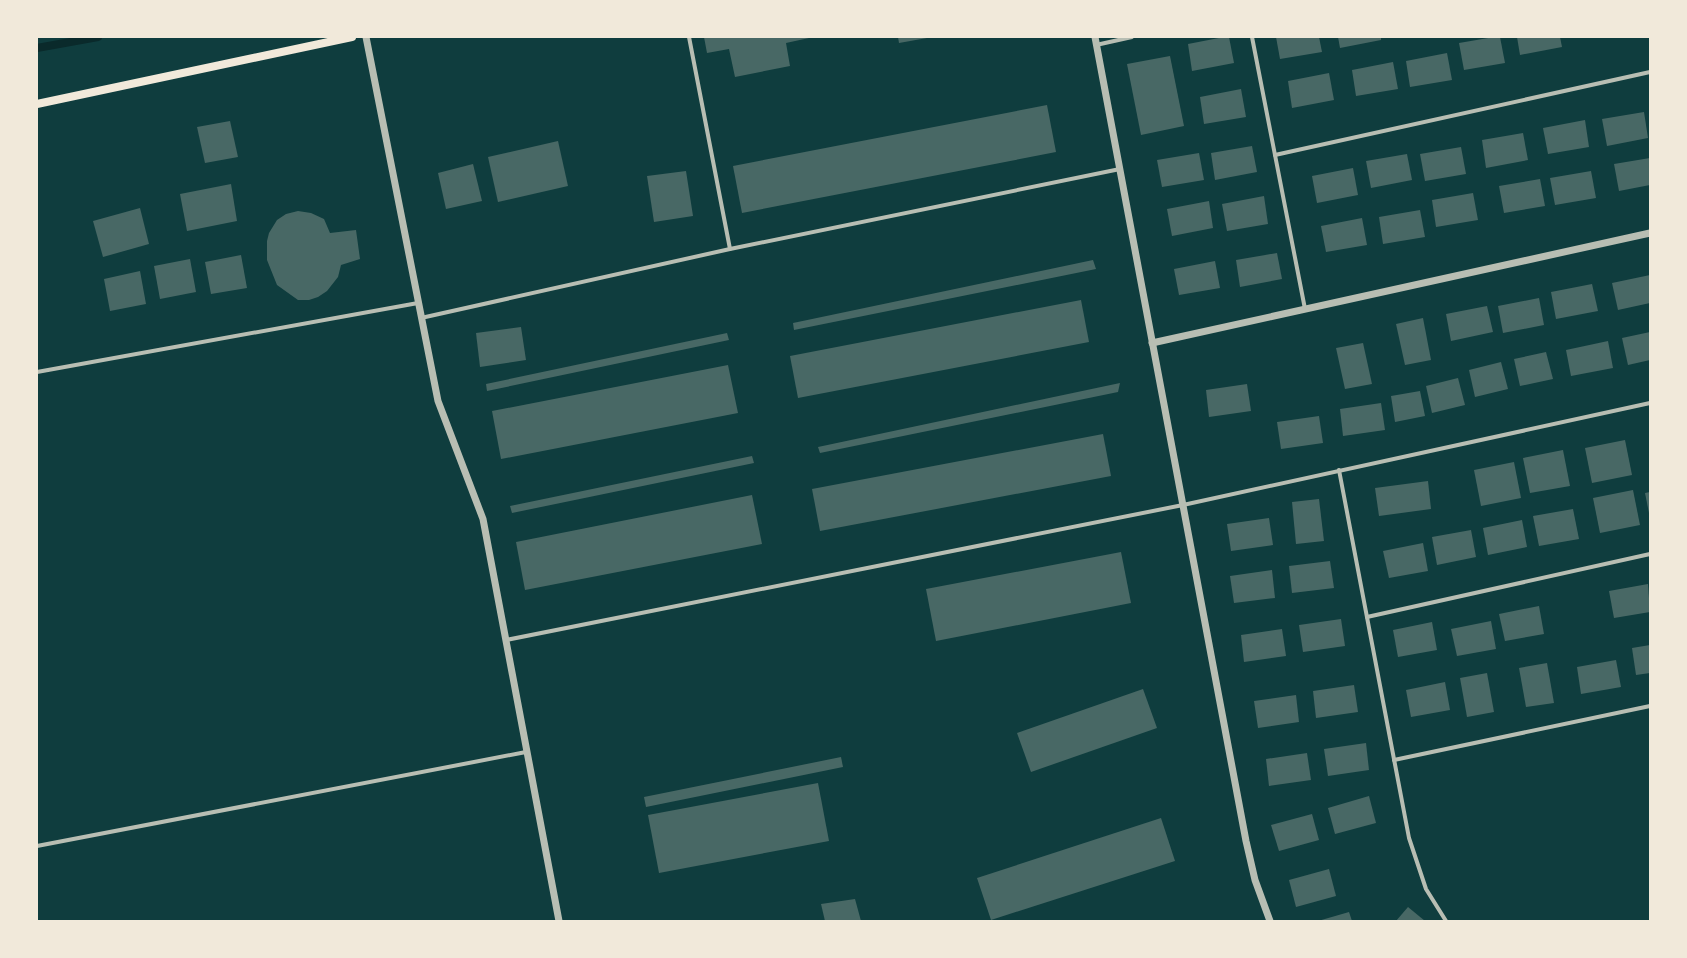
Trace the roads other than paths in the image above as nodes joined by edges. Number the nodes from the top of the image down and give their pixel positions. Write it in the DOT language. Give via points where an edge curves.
graph roads {
  1 [pos="352,37"];
  2 [pos="366,37"];
  3 [pos="689,37"];
  4 [pos="1095,37"];
  5 [pos="1132,37"];
  6 [pos="1252,37"];
  7 [pos="1096,45"];
  8 [pos="1650,72"];
  9 [pos="37,104"];
  10 [pos="1275,155"];
  11 [pos="1120,169"];
  12 [pos="1650,233"];
  13 [pos="730,249"];
  14 [pos="418,303"];
  15 [pos="1305,310"];
  16 [pos="421,318"];
  17 [pos="1152,343"];
  18 [pos="37,372"];
  19 [pos="1650,403"];
  20 [pos="1339,470"];
  21 [pos="1183,505"];
  22 [pos="1650,554"];
  23 [pos="1367,617"];
  24 [pos="506,640"];
  25 [pos="1650,706"];
  26 [pos="526,752"];
  27 [pos="1394,760"];
  28 [pos="37,846"];
  29 [pos="560,921"];
  30 [pos="1270,921"];
  31 [pos="1446,921"];
  1 -- 9 [label="main road"];
  2 -- 14 [label="street"];
  3 -- 13 [label="street"];
  4 -- 7 [label="street"];
  5 -- 7 [label="street"];
  6 -- 10 [label="street"];
  7 -- 11 [label="street"];
  8 -- 10 [label="street"];
  10 -- 15 [label="street"];
  11 -- 13 [label="street"];
  11 -- 17 [label="street"];
  12 -- 15 [label="street"];
  13 -- 16 [label="street"];
  14 -- 16 [label="street"];
  14 -- 18 [label="street"];
  15 -- 17 [label="street"];
  16 -- 24 [label="street" via="438,401 483,518"];
  17 -- 21 [label="street"];
  19 -- 20 [label="street"];
  20 -- 21 [label="street"];
  20 -- 23 [label="street"];
  21 -- 24 [label="street"];
  21 -- 30 [label="street" via="1246,841 1255,880"];
  22 -- 23 [label="street"];
  23 -- 27 [label="street"];
  24 -- 26 [label="street"];
  25 -- 27 [label="street"];
  26 -- 28 [label="street"];
  26 -- 29 [label="street"];
  27 -- 31 [label="street" via="1408,838 1426,889"];
}
